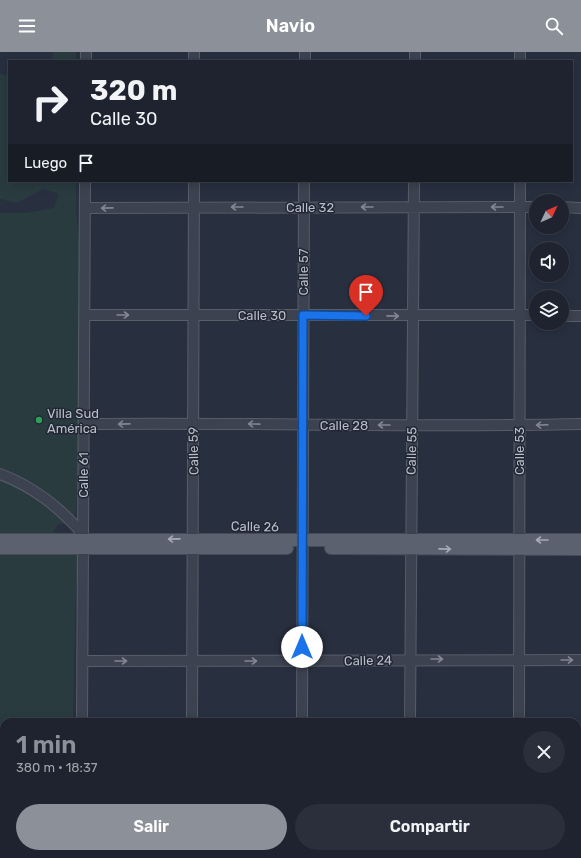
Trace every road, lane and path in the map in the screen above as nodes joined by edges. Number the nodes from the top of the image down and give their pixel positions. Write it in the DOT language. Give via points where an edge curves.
graph roads {
  1 [pos="85,182"];
  2 [pos="194,182"];
  3 [pos="304,182"];
  4 [pos="414,182"];
  5 [pos="520,182"];
  6 [pos="193,207"];
  7 [pos="304,207"];
  8 [pos="414,207"];
  9 [pos="520,207"];
  10 [pos="529,207"];
  11 [pos="569,207"];
  12 [pos="85,208"];
  13 [pos="581,208"];
  14 [pos="84,315"];
  15 [pos="192,315"];
  16 [pos="303,315"];
  17 [pos="520,315"];
  18 [pos="529,316"];
  19 [pos="569,316"];
  20 [pos="581,316"];
  21 [pos="413,317"];
  22 [pos="193,423"];
  23 [pos="84,424"];
  24 [pos="303,424"];
  25 [pos="581,424"];
  26 [pos="412,425"];
  27 [pos="519,426"];
  28 [pos="0,474"];
  29 [pos="0,540"];
  30 [pos="581,540"];
  31 [pos="83,541"];
  32 [pos="194,544"];
  33 [pos="302,544"];
  34 [pos="410,544"];
  35 [pos="519,545"];
  36 [pos="0,548"];
  37 [pos="581,549"];
  38 [pos="410,659"];
  39 [pos="519,660"];
  40 [pos="581,660"];
  41 [pos="82,661"];
  42 [pos="193,661"];
  43 [pos="302,661"];
  44 [pos="82,718"];
  45 [pos="192,718"];
  46 [pos="302,718"];
  47 [pos="410,718"];
  48 [pos="519,718"];
  1 -- 12 [label="street, Calle 61"];
  2 -- 6 [label="street, Calle 59"];
  3 -- 7 [label="street, Calle 57"];
  4 -- 8 [label="street, Calle 55"];
  5 -- 9 [label="street, Calle 53"];
  7 -- 6 [label="street, Calle 32, one-way"];
  6 -- 12 [label="street, Calle 32, one-way"];
  6 -- 15 [label="street, Calle 59"];
  8 -- 7 [label="street, Calle 32, one-way"];
  7 -- 16 [label="street, Calle 57"];
  9 -- 8 [label="street, Calle 32, one-way"];
  8 -- 21 [label="street, Calle 55"];
  9 -- 10 [label="street, Calle 32"];
  9 -- 17 [label="street, Calle 53"];
  11 -- 13 [label="street"];
  12 -- 14 [label="street, Calle 61"];
  14 -- 15 [label="street, Calle 30, one-way"];
  14 -- 23 [label="street, Calle 61"];
  15 -- 16 [label="street, Calle 30"];
  15 -- 22 [label="street, Calle 59"];
  16 -- 21 [label="street, Calle 30, one-way"];
  16 -- 24 [label="street, Calle 57"];
  17 -- 18 [label="street, Calle 30"];
  17 -- 21 [label="street, Calle 30"];
  17 -- 27 [label="street, Calle 53"];
  19 -- 20 [label="street"];
  21 -- 26 [label="street, Calle 55"];
  22 -- 23 [label="street, Calle 28, one-way"];
  24 -- 22 [label="street, Calle 28, one-way"];
  22 -- 32 [label="street, Calle 59"];
  23 -- 31 [label="street, Calle 61"];
  26 -- 24 [label="street, Calle 28, one-way"];
  24 -- 33 [label="street, Calle 57"];
  25 -- 27 [label="street, Calle 28, one-way"];
  26 -- 27 [label="street, Calle 28"];
  26 -- 34 [label="street, Calle 55"];
  27 -- 35 [label="street, Calle 53"];
  28 -- 31 [label="street" via="17,480 45,497 66,515"];
  29 -- 31 [label="main road, Calle 26"];
  30 -- 35 [label="main road, Calle 26, one-way"];
  31 -- 32 [label="main road, Calle 26"];
  31 -- 36 [label="main road, Calle 26"];
  31 -- 41 [label="street, Calle 61"];
  32 -- 33 [label="main road, Calle 26"];
  32 -- 42 [label="street, Calle 59"];
  33 -- 34 [label="main road, Calle 26"];
  33 -- 43 [label="street, Calle 57"];
  34 -- 35 [label="main road, Calle 26"];
  34 -- 38 [label="street, Calle 55"];
  35 -- 37 [label="main road, Calle 26"];
  35 -- 39 [label="street, Calle 53"];
  38 -- 39 [label="street, Calle 24, one-way"];
  38 -- 43 [label="street, Calle 24"];
  38 -- 47 [label="street, Calle 55"];
  39 -- 40 [label="street, Calle 24, one-way"];
  39 -- 48 [label="street, Calle 53"];
  41 -- 42 [label="street, Calle 24, one-way"];
  41 -- 44 [label="street, Calle 61"];
  42 -- 43 [label="street, Calle 24, one-way"];
  42 -- 45 [label="street, Calle 59"];
  43 -- 46 [label="street, Calle 57"];
}
